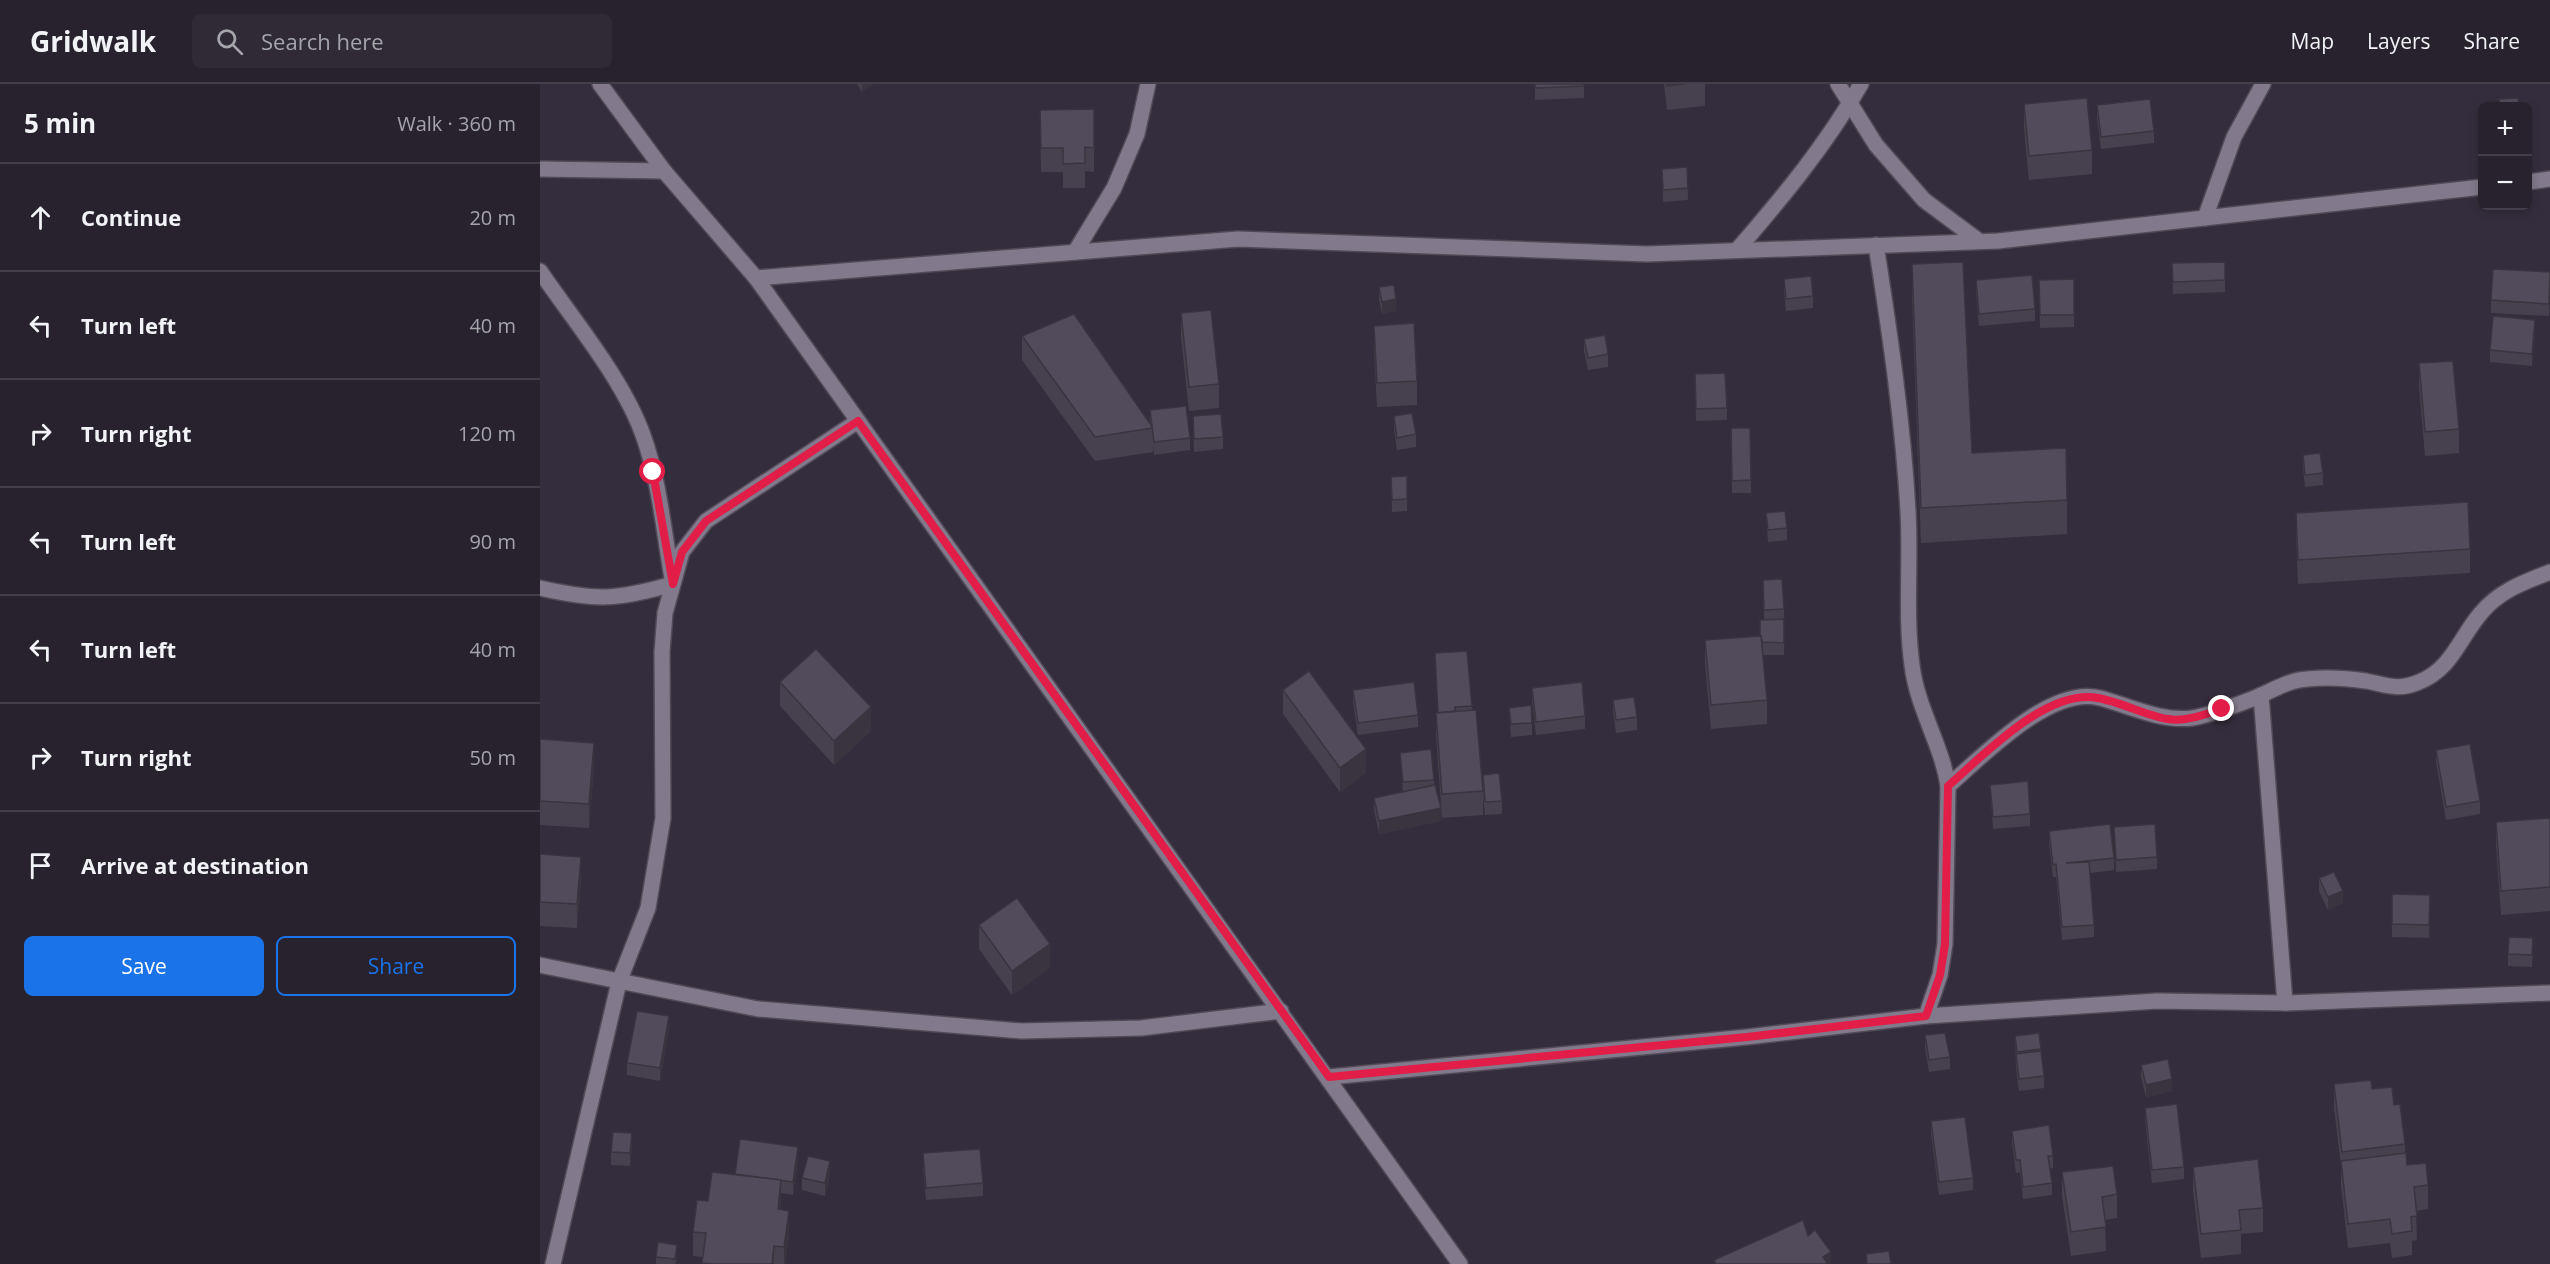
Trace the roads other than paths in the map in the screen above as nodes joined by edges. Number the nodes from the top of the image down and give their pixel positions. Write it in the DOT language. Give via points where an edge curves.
graph roads {
  1 [pos="600,84"];
  2 [pos="1148,84"];
  3 [pos="1838,84"];
  4 [pos="1861,84"];
  5 [pos="2263,84"];
  6 [pos="1850,103"];
  7 [pos="540,169"];
  8 [pos="664,171"];
  9 [pos="2550,179"];
  10 [pos="2532,181"];
  11 [pos="2478,187"];
  12 [pos="2205,218"];
  13 [pos="1978,241"];
  14 [pos="1876,246"];
  15 [pos="1737,250"];
  16 [pos="1075,252"];
  17 [pos="540,271"];
  18 [pos="756,278"];
  19 [pos="858,421"];
  20 [pos="2550,572"];
  21 [pos="673,584"];
  22 [pos="540,588"];
  23 [pos="2261,695"];
  24 [pos="1948,786"];
  25 [pos="540,965"];
  26 [pos="619,982"];
  27 [pos="2550,993"];
  28 [pos="2284,1003"];
  29 [pos="1281,1011"];
  30 [pos="1926,1016"];
  31 [pos="1329,1077"];
  32 [pos="553,1264"];
  33 [pos="1460,1264"];
  1 -- 8 [label="street"];
  2 -- 16 [label="street" via="1137,134 1114,188"];
  3 -- 6 [label="street"];
  4 -- 6 [label="street"];
  5 -- 12 [label="street" via="2234,137"];
  6 -- 13 [label="street" via="1876,145 1924,200"];
  6 -- 15 [label="street" via="1792,187"];
  7 -- 8 [label="street"];
  8 -- 18 [label="street"];
  9 -- 10 [label="street"];
  11 -- 12 [label="street"];
  12 -- 13 [label="street"];
  13 -- 14 [label="street"];
  14 -- 15 [label="street"];
  14 -- 24 [label="street" via="1898,387 1908,513 1912,665"];
  15 -- 16 [label="street" via="1647,254 1238,239"];
  16 -- 18 [label="street"];
  17 -- 21 [label="street" via="622,390 643,434"];
  18 -- 19 [label="street"];
  19 -- 21 [label="street" via="706,521 682,552"];
  19 -- 29 [label="street"];
  20 -- 23 [label="street" via="2498,595 2480,614 2458,650 2438,671 2419,682 2397,688 2333,677 2304,679"];
  21 -- 22 [label="street" via="631,597 601,599"];
  21 -- 26 [label="street" via="665,613 662,652 663,818 648,908"];
  23 -- 24 [label="street" via="2194,717 2169,719 2096,697 2055,704 2011,732"];
  23 -- 28 [label="street"];
  24 -- 30 [label="street" via="1945,944 1940,975"];
  25 -- 26 [label="street"];
  26 -- 29 [label="street" via="758,1009 1022,1031 1141,1028"];
  26 -- 32 [label="street"];
  27 -- 28 [label="street"];
  28 -- 30 [label="street" via="2157,1002"];
  29 -- 31 [label="street"];
  30 -- 31 [label="street"];
  31 -- 33 [label="street"];
}
